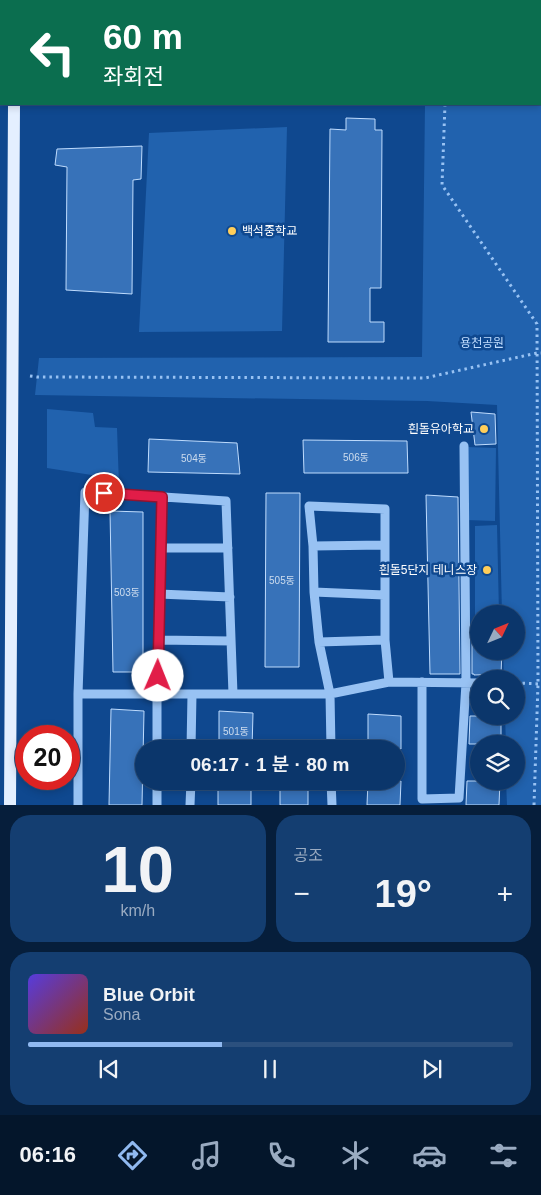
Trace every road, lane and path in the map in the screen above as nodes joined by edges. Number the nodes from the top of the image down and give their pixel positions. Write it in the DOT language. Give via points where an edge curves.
graph roads {
  1 [pos="14,105"];
  2 [pos="445,105"];
  3 [pos="539,353"];
  4 [pos="30,376"];
  5 [pos="464,446"];
  6 [pos="162,497"];
  7 [pos="313,546"];
  8 [pos="384,546"];
  9 [pos="161,548"];
  10 [pos="228,548"];
  11 [pos="314,592"];
  12 [pos="159,594"];
  13 [pos="384,595"];
  14 [pos="230,597"];
  15 [pos="158,640"];
  16 [pos="385,640"];
  17 [pos="231,642"];
  18 [pos="318,642"];
  19 [pos="389,682"];
  20 [pos="422,682"];
  21 [pos="466,683"];
  22 [pos="470,683"];
  23 [pos="525,683"];
  24 [pos="539,684"];
  25 [pos="78,694"];
  26 [pos="157,694"];
  27 [pos="192,694"];
  28 [pos="233,694"];
  29 [pos="330,694"];
  30 [pos="157,740"];
  31 [pos="191,740"];
  32 [pos="331,740"];
  33 [pos="157,790"];
  34 [pos="191,790"];
  35 [pos="331,790"];
  36 [pos="10,805"];
  37 [pos="78,805"];
  38 [pos="157,805"];
  39 [pos="190,805"];
  40 [pos="332,805"];
  41 [pos="534,805"];
  1 -- 36 [label="main road"];
  2 -- 3 [label="path" via="442,185 537,324"];
  3 -- 4 [label="path" via="425,378"];
  3 -- 24 [label="path"];
  5 -- 21 [label="lane"];
  6 -- 9 [label="lane"];
  6 -- 10 [label="lane" via="226,501"];
  6 -- 25 [label="lane" via="84,492"];
  7 -- 8 [label="lane"];
  7 -- 8 [label="lane" via="309,506 385,509"];
  7 -- 11 [label="lane"];
  8 -- 13 [label="lane"];
  9 -- 10 [label="lane"];
  9 -- 12 [label="lane"];
  10 -- 14 [label="lane"];
  11 -- 13 [label="lane"];
  11 -- 18 [label="lane"];
  12 -- 14 [label="lane"];
  12 -- 15 [label="lane"];
  13 -- 16 [label="lane"];
  14 -- 17 [label="lane"];
  15 -- 17 [label="lane"];
  15 -- 26 [label="lane"];
  16 -- 18 [label="lane"];
  16 -- 19 [label="lane"];
  17 -- 28 [label="lane"];
  18 -- 29 [label="lane"];
  19 -- 20 [label="lane"];
  19 -- 29 [label="lane"];
  20 -- 21 [label="lane"];
  20 -- 21 [label="lane" via="422,799 459,798"];
  21 -- 22 [label="lane"];
  23 -- 24 [label="path"];
  24 -- 41 [label="path"];
  25 -- 26 [label="lane"];
  25 -- 37 [label="lane"];
  26 -- 27 [label="lane"];
  26 -- 30 [label="lane"];
  27 -- 28 [label="lane"];
  27 -- 31 [label="lane"];
  28 -- 29 [label="lane"];
  29 -- 32 [label="lane"];
  33 -- 38 [label="lane"];
  34 -- 39 [label="lane"];
  35 -- 40 [label="lane"];
}
